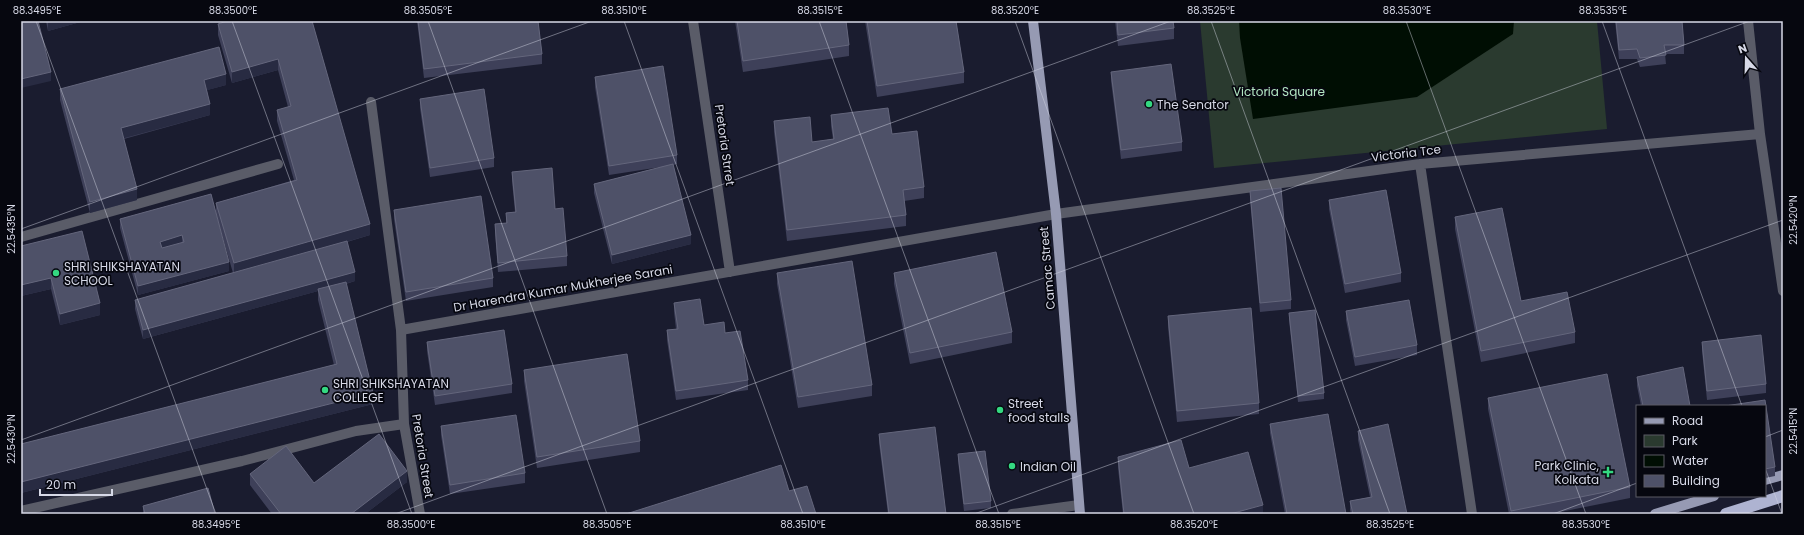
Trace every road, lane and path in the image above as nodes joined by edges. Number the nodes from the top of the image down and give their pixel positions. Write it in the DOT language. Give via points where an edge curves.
graph roads {
  1 [pos="694,21"];
  2 [pos="1033,21"];
  3 [pos="1748,21"];
  4 [pos="371,102"];
  5 [pos="1760,134"];
  6 [pos="278,164"];
  7 [pos="1420,164"];
  8 [pos="1056,214"];
  9 [pos="21,237"];
  10 [pos="730,272"];
  11 [pos="1783,291"];
  12 [pos="400,330"];
  13 [pos="404,424"];
  14 [pos="1783,475"];
  15 [pos="1766,480"];
  16 [pos="1783,496"];
  17 [pos="1711,497"];
  18 [pos="1080,510"];
  19 [pos="21,511"];
  20 [pos="420,514"];
  21 [pos="1012,514"];
  22 [pos="1472,514"];
  23 [pos="1655,514"];
  24 [pos="1726,514"];
  1 -- 10 [label="street, Pretoria Strret"];
  2 -- 8 [label="main road, Camac Street"];
  3 -- 5 [label="street"];
  4 -- 12 [label="street, Pretoria Street"];
  5 -- 7 [label="street, Victoria Tce"];
  5 -- 11 [label="street"];
  6 -- 9 [label="street"];
  7 -- 8 [label="street, Victoria Tce"];
  7 -- 22 [label="street"];
  8 -- 10 [label="street, Victoria Tce"];
  8 -- 18 [label="main road, Camac Street"];
  10 -- 12 [label="street, Dr Harendra Kumar Mukherjee Sarani"];
  12 -- 13 [label="street, Pretoria Street"];
  13 -- 19 [label="street" via="356,431 242,461"];
  13 -- 20 [label="street, Pretoria Street"];
  14 -- 15 [label="main road"];
  16 -- 24 [label="highway"];
  17 -- 23 [label="main road"];
  18 -- 21 [label="street"];
}
